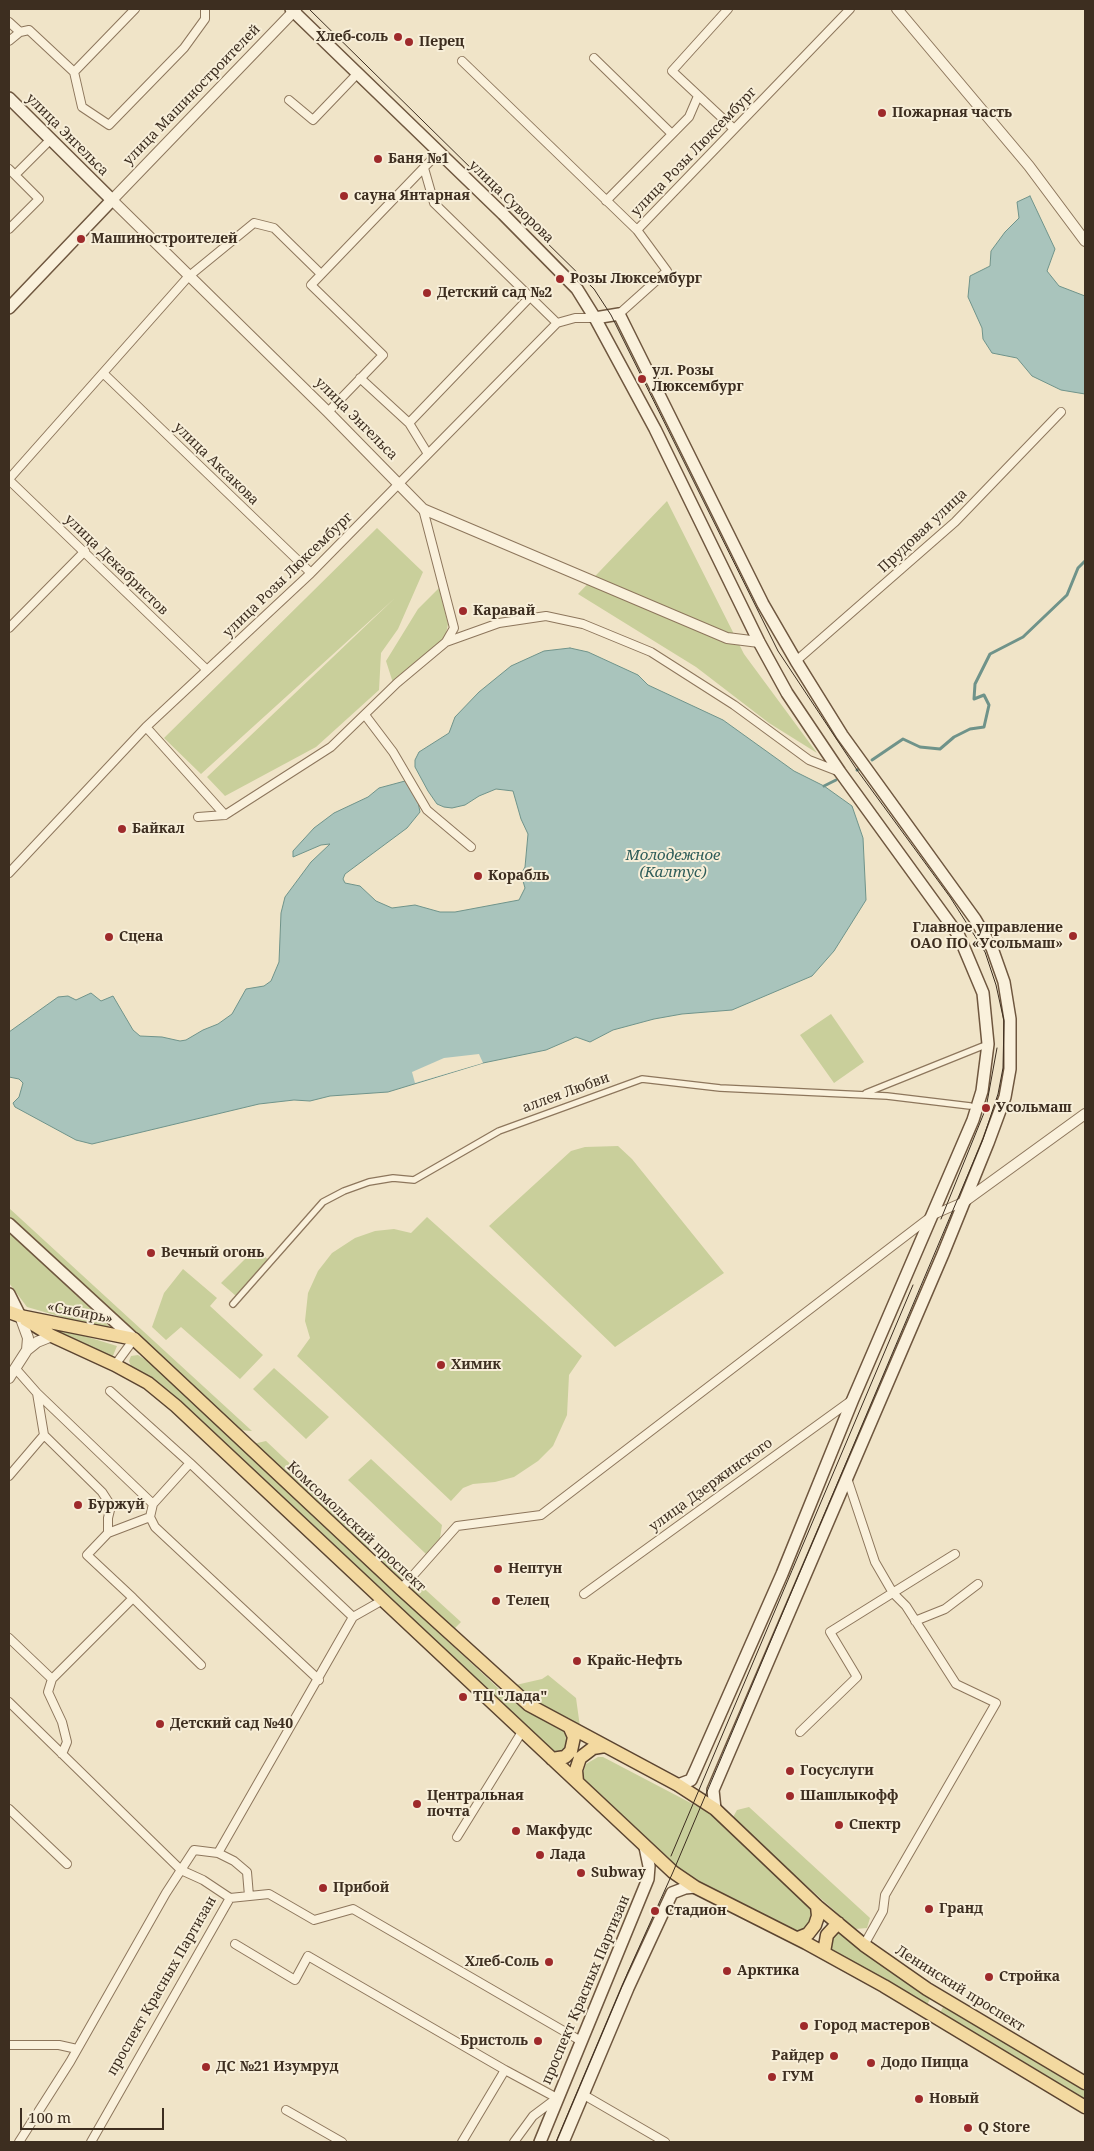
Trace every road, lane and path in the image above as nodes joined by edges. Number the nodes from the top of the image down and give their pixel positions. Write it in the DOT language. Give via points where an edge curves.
graph roads {
  1 [pos="135,9"];
  2 [pos="205,9"];
  3 [pos="728,9"];
  4 [pos="850,9"];
  5 [pos="897,9"];
  6 [pos="293,10"];
  7 [pos="9,22"];
  8 [pos="20,32"];
  9 [pos="9,41"];
  10 [pos="594,58"];
  11 [pos="462,62"];
  12 [pos="74,72"];
  13 [pos="358,73"];
  14 [pos="698,96"];
  15 [pos="289,100"];
  16 [pos="10,103"];
  17 [pos="734,129"];
  18 [pos="672,134"];
  19 [pos="51,139"];
  20 [pos="438,153"];
  21 [pos="424,168"];
  22 [pos="12,172"];
  23 [pos="112,200"];
  24 [pos="606,201"];
  25 [pos="9,229"];
  26 [pos="637,230"];
  27 [pos="1085,241"];
  28 [pos="321,274"];
  29 [pos="188,277"];
  30 [pos="530,298"];
  31 [pos="9,308"];
  32 [pos="619,314"];
  33 [pos="595,318"];
  34 [pos="557,323"];
  35 [pos="103,373"];
  36 [pos="360,378"];
  37 [pos="328,412"];
  38 [pos="1061,412"];
  39 [pos="409,423"];
  40 [pos="428,454"];
  41 [pos="9,479"];
  42 [pos="400,484"];
  43 [pos="423,509"];
  44 [pos="85,551"];
  45 [pos="311,573"];
  46 [pos="9,628"];
  47 [pos="446,642"];
  48 [pos="759,642"];
  49 [pos="796,661"];
  50 [pos="206,669"];
  51 [pos="365,715"];
  52 [pos="146,726"];
  53 [pos="840,772"];
  54 [pos="225,815"];
  55 [pos="198,817"];
  56 [pos="471,847"];
  57 [pos="9,873"];
  58 [pos="983,1046"];
  59 [pos="864,1094"];
  60 [pos="970,1106"];
  61 [pos="1085,1114"];
  62 [pos="965,1201"];
  63 [pos="933,1215"];
  64 [pos="9,1224"];
  65 [pos="9,1294"];
  66 [pos="233,1304"];
  67 [pos="14,1314"];
  68 [pos="52,1336"];
  69 [pos="134,1339"];
  70 [pos="27,1350"];
  71 [pos="115,1365"];
  72 [pos="14,1368"];
  73 [pos="9,1378"];
  74 [pos="110,1391"];
  75 [pos="37,1393"];
  76 [pos="853,1399"];
  77 [pos="44,1435"];
  78 [pos="190,1463"];
  79 [pos="9,1476"];
  80 [pos="847,1478"];
  81 [pos="153,1504"];
  82 [pos="150,1517"];
  83 [pos="108,1533"];
  84 [pos="955,1554"];
  85 [pos="978,1584"];
  86 [pos="401,1589"];
  87 [pos="893,1593"];
  88 [pos="584,1594"];
  89 [pos="133,1598"];
  90 [pos="383,1600"];
  91 [pos="354,1617"];
  92 [pos="915,1621"];
  93 [pos="9,1638"];
  94 [pos="201,1665"];
  95 [pos="52,1679"];
  96 [pos="319,1680"];
  97 [pos="9,1702"];
  98 [pos="570,1728"];
  99 [pos="523,1730"];
  100 [pos="800,1732"];
  101 [pos="605,1746"];
  102 [pos="62,1754"];
  103 [pos="552,1759"];
  104 [pos="577,1782"];
  105 [pos="678,1785"];
  106 [pos="9,1809"];
  107 [pos="715,1809"];
  108 [pos="457,1837"];
  109 [pos="645,1847"];
  110 [pos="218,1853"];
  111 [pos="68,1864"];
  112 [pos="181,1870"];
  113 [pos="694,1887"];
  114 [pos="249,1896"];
  115 [pos="230,1898"];
  116 [pos="817,1906"];
  117 [pos="838,1923"];
  118 [pos="798,1938"];
  119 [pos="236,1944"];
  120 [pos="864,1945"];
  121 [pos="824,1952"];
  122 [pos="581,2041"];
  123 [pos="9,2046"];
  124 [pos="77,2049"];
  125 [pos="505,2070"];
  126 [pos="1085,2083"];
  127 [pos="584,2095"];
  128 [pos="557,2098"];
  129 [pos="1085,2107"];
  130 [pos="286,2110"];
  131 [pos="19,2142"];
  132 [pos="91,2142"];
  133 [pos="342,2142"];
  134 [pos="462,2142"];
  135 [pos="514,2142"];
  136 [pos="540,2142"];
  137 [pos="564,2142"];
  138 [pos="665,2142"];
  1 -- 12 [label="street"];
  2 -- 12 [label="street" via="206,19 184,48 109,125 82,107"];
  3 -- 14 [label="street" via="672,71"];
  4 -- 17 [label="street, улица Розы Люксембург"];
  5 -- 27 [label="street" via="1029,166"];
  6 -- 13 [label="main road, улица Суворова"];
  6 -- 23 [label="street, улица Машиностроителей"];
  7 -- 8 [label="street"];
  8 -- 9 [label="street"];
  8 -- 12 [label="street" via="29,30"];
  10 -- 18 [label="street"];
  11 -- 24 [label="street"];
  13 -- 15 [label="street" via="313,120"];
  13 -- 20 [label="main road, улица Суворова"];
  14 -- 17 [label="street"];
  14 -- 18 [label="street" via="689,117"];
  16 -- 19 [label="main road, улица Энгельса"];
  17 -- 26 [label="street, улица Розы Люксембург"];
  18 -- 24 [label="street"];
  19 -- 22 [label="street"];
  19 -- 23 [label="main road, улица Энгельса"];
  20 -- 21 [label="street"];
  20 -- 33 [label="main road, улица Суворова" via="577,289"];
  21 -- 28 [label="street"];
  21 -- 30 [label="street" via="434,204"];
  22 -- 25 [label="street" via="39,199"];
  23 -- 29 [label="street, улица Энгельса"];
  23 -- 31 [label="main road, улица Машиностроителей"];
  24 -- 26 [label="street"];
  26 -- 32 [label="street, улица Розы Люксембург" via="667,271"];
  28 -- 29 [label="street" via="274,228 254,223"];
  28 -- 36 [label="street" via="311,285 382,355"];
  29 -- 35 [label="street"];
  29 -- 37 [label="street, улица Энгельса"];
  30 -- 34 [label="street"];
  30 -- 39 [label="street"];
  32 -- 33 [label="main road"];
  32 -- 49 [label="main road" via="764,604"];
  33 -- 34 [label="street" via="575,318"];
  33 -- 48 [label="main road, улица Суворова" via="655,429"];
  34 -- 40 [label="street, улица Розы Люксембург"];
  35 -- 41 [label="street"];
  35 -- 45 [label="street, улица Аксакова"];
  36 -- 37 [label="street"];
  36 -- 39 [label="street"];
  37 -- 42 [label="street, улица Энгельса"];
  38 -- 49 [label="street, Прудовая улица" via="955,522"];
  39 -- 40 [label="street"];
  40 -- 42 [label="street, улица Розы Люксембург"];
  41 -- 44 [label="street, улица Декабристов"];
  42 -- 43 [label="street, улица Энгельса"];
  42 -- 45 [label="street, улица Розы Люксембург"];
  43 -- 47 [label="street" via="454,628"];
  43 -- 48 [label="street, улица Энгельса" via="727,638"];
  44 -- 46 [label="street"];
  44 -- 50 [label="street, улица Декабристов"];
  45 -- 50 [label="street, улица Розы Люксембург"];
  47 -- 51 [label="street" via="423,659"];
  47 -- 53 [label="street" via="499,623 546,616 583,624 651,652 734,705 809,760"];
  48 -- 53 [label="main road, улица Суворова" via="787,693"];
  49 -- 62 [label="main road" via="842,735 975,919 992,948 1004,982 1012,1044 1005,1097"];
  50 -- 52 [label="street, улица Розы Люксембург"];
  51 -- 54 [label="street" via="331,746"];
  51 -- 56 [label="street" via="393,752 426,810"];
  52 -- 54 [label="street"];
  52 -- 57 [label="street, улица Розы Люксембург"];
  53 -- 63 [label="main road, улица Суворова" via="959,936 983,993 988,1044 982,1091"];
  54 -- 55 [label="street"];
  58 -- 59 [label="street"];
  59 -- 60 [label="street, аллея Любви"];
  59 -- 66 [label="street, аллея Любви" via="720,1088 642,1079 499,1131 414,1180 393,1178 369,1182 323,1202"];
  61 -- 62 [label="street"];
  62 -- 63 [label="street"];
  62 -- 80 [label="main road"];
  63 -- 76 [label="main road, улица Суворова"];
  63 -- 86 [label="street" via="541,1515 458,1526"];
  64 -- 69 [label="main road, Комсомольский проспект"];
  65 -- 67 [label="main road"];
  67 -- 68 [label="main road, «Сибирь»"];
  67 -- 69 [label="main road, «Сибирь»"];
  67 -- 70 [label="street" via="28,1338"];
  68 -- 70 [label="street" via="36,1342"];
  68 -- 71 [label="main road, «Сибирь»"];
  69 -- 71 [label="street"];
  69 -- 86 [label="main road, Комсомольский проспект"];
  70 -- 72 [label="street"];
  71 -- 90 [label="main road" via="148,1384 176,1406"];
  72 -- 73 [label="street"];
  72 -- 75 [label="street"];
  74 -- 78 [label="street"];
  75 -- 77 [label="street"];
  75 -- 81 [label="street"];
  76 -- 88 [label="street, улица Дзержинского"];
  76 -- 105 [label="main road, улица Суворова" via="782,1574 696,1769 691,1780"];
  77 -- 79 [label="street"];
  77 -- 83 [label="street" via="102,1492 111,1506"];
  78 -- 81 [label="street"];
  78 -- 91 [label="street"];
  80 -- 87 [label="street" via="876,1562"];
  80 -- 107 [label="main road" via="713,1790"];
  81 -- 82 [label="street"];
  82 -- 83 [label="street"];
  82 -- 96 [label="street" via="155,1527"];
  83 -- 89 [label="street" via="87,1555"];
  84 -- 87 [label="street"];
  85 -- 92 [label="street" via="945,1609"];
  86 -- 98 [label="main road, Комсомольский проспект" via="529,1705"];
  87 -- 92 [label="street"];
  87 -- 100 [label="street" via="830,1632 857,1677"];
  89 -- 94 [label="street"];
  89 -- 95 [label="street"];
  90 -- 91 [label="street"];
  90 -- 99 [label="main road"];
  91 -- 96 [label="street"];
  92 -- 120 [label="street" via="956,1684 996,1703 885,1895 884,1911"];
  93 -- 95 [label="street"];
  95 -- 102 [label="street" via="48,1692 67,1742"];
  96 -- 110 [label="street"];
  97 -- 102 [label="street"];
  98 -- 101 [label="main road, Комсомольский проспект"];
  98 -- 103 [label="main road" via="575,1742 571,1752 565,1757"];
  99 -- 103 [label="main road"];
  99 -- 108 [label="street"];
  101 -- 104 [label="main road" via="593,1748 580,1758"];
  101 -- 105 [label="main road, Комсомольский проспект"];
  102 -- 112 [label="street"];
  103 -- 104 [label="main road"];
  104 -- 109 [label="main road"];
  105 -- 107 [label="main road, Комсомольский проспект"];
  106 -- 111 [label="street"];
  107 -- 116 [label="main road, Ленинский проспект"];
  109 -- 113 [label="main road"];
  109 -- 122 [label="main road, проспект Красных Партизан" via="648,1879"];
  110 -- 112 [label="street" via="194,1850"];
  110 -- 114 [label="street" via="247,1872"];
  112 -- 115 [label="street"];
  112 -- 124 [label="street"];
  113 -- 118 [label="main road"];
  113 -- 127 [label="main road" via="672,1893"];
  114 -- 115 [label="street"];
  114 -- 122 [label="street" via="269,1894 314,1920 353,1909"];
  115 -- 132 [label="street, проспект Красных Партизан"];
  116 -- 117 [label="main road, Ленинский проспект"];
  116 -- 118 [label="main road" via="815,1925 808,1934"];
  117 -- 120 [label="main road, Ленинский проспект"];
  117 -- 121 [label="main road" via="826,1935"];
  118 -- 121 [label="main road"];
  119 -- 125 [label="street" via="295,1980 308,1956"];
  120 -- 126 [label="main road, Ленинский проспект" via="927,1990"];
  121 -- 129 [label="main road"];
  122 -- 128 [label="main road, проспект Красных Партизан"];
  123 -- 124 [label="street" via="60,2045"];
  124 -- 131 [label="street"];
  125 -- 128 [label="street"];
  125 -- 134 [label="street"];
  127 -- 137 [label="main road"];
  127 -- 138 [label="street"];
  128 -- 135 [label="street" via="533,2116"];
  128 -- 136 [label="main road, проспект Красных Партизан"];
  130 -- 133 [label="street"];
}
